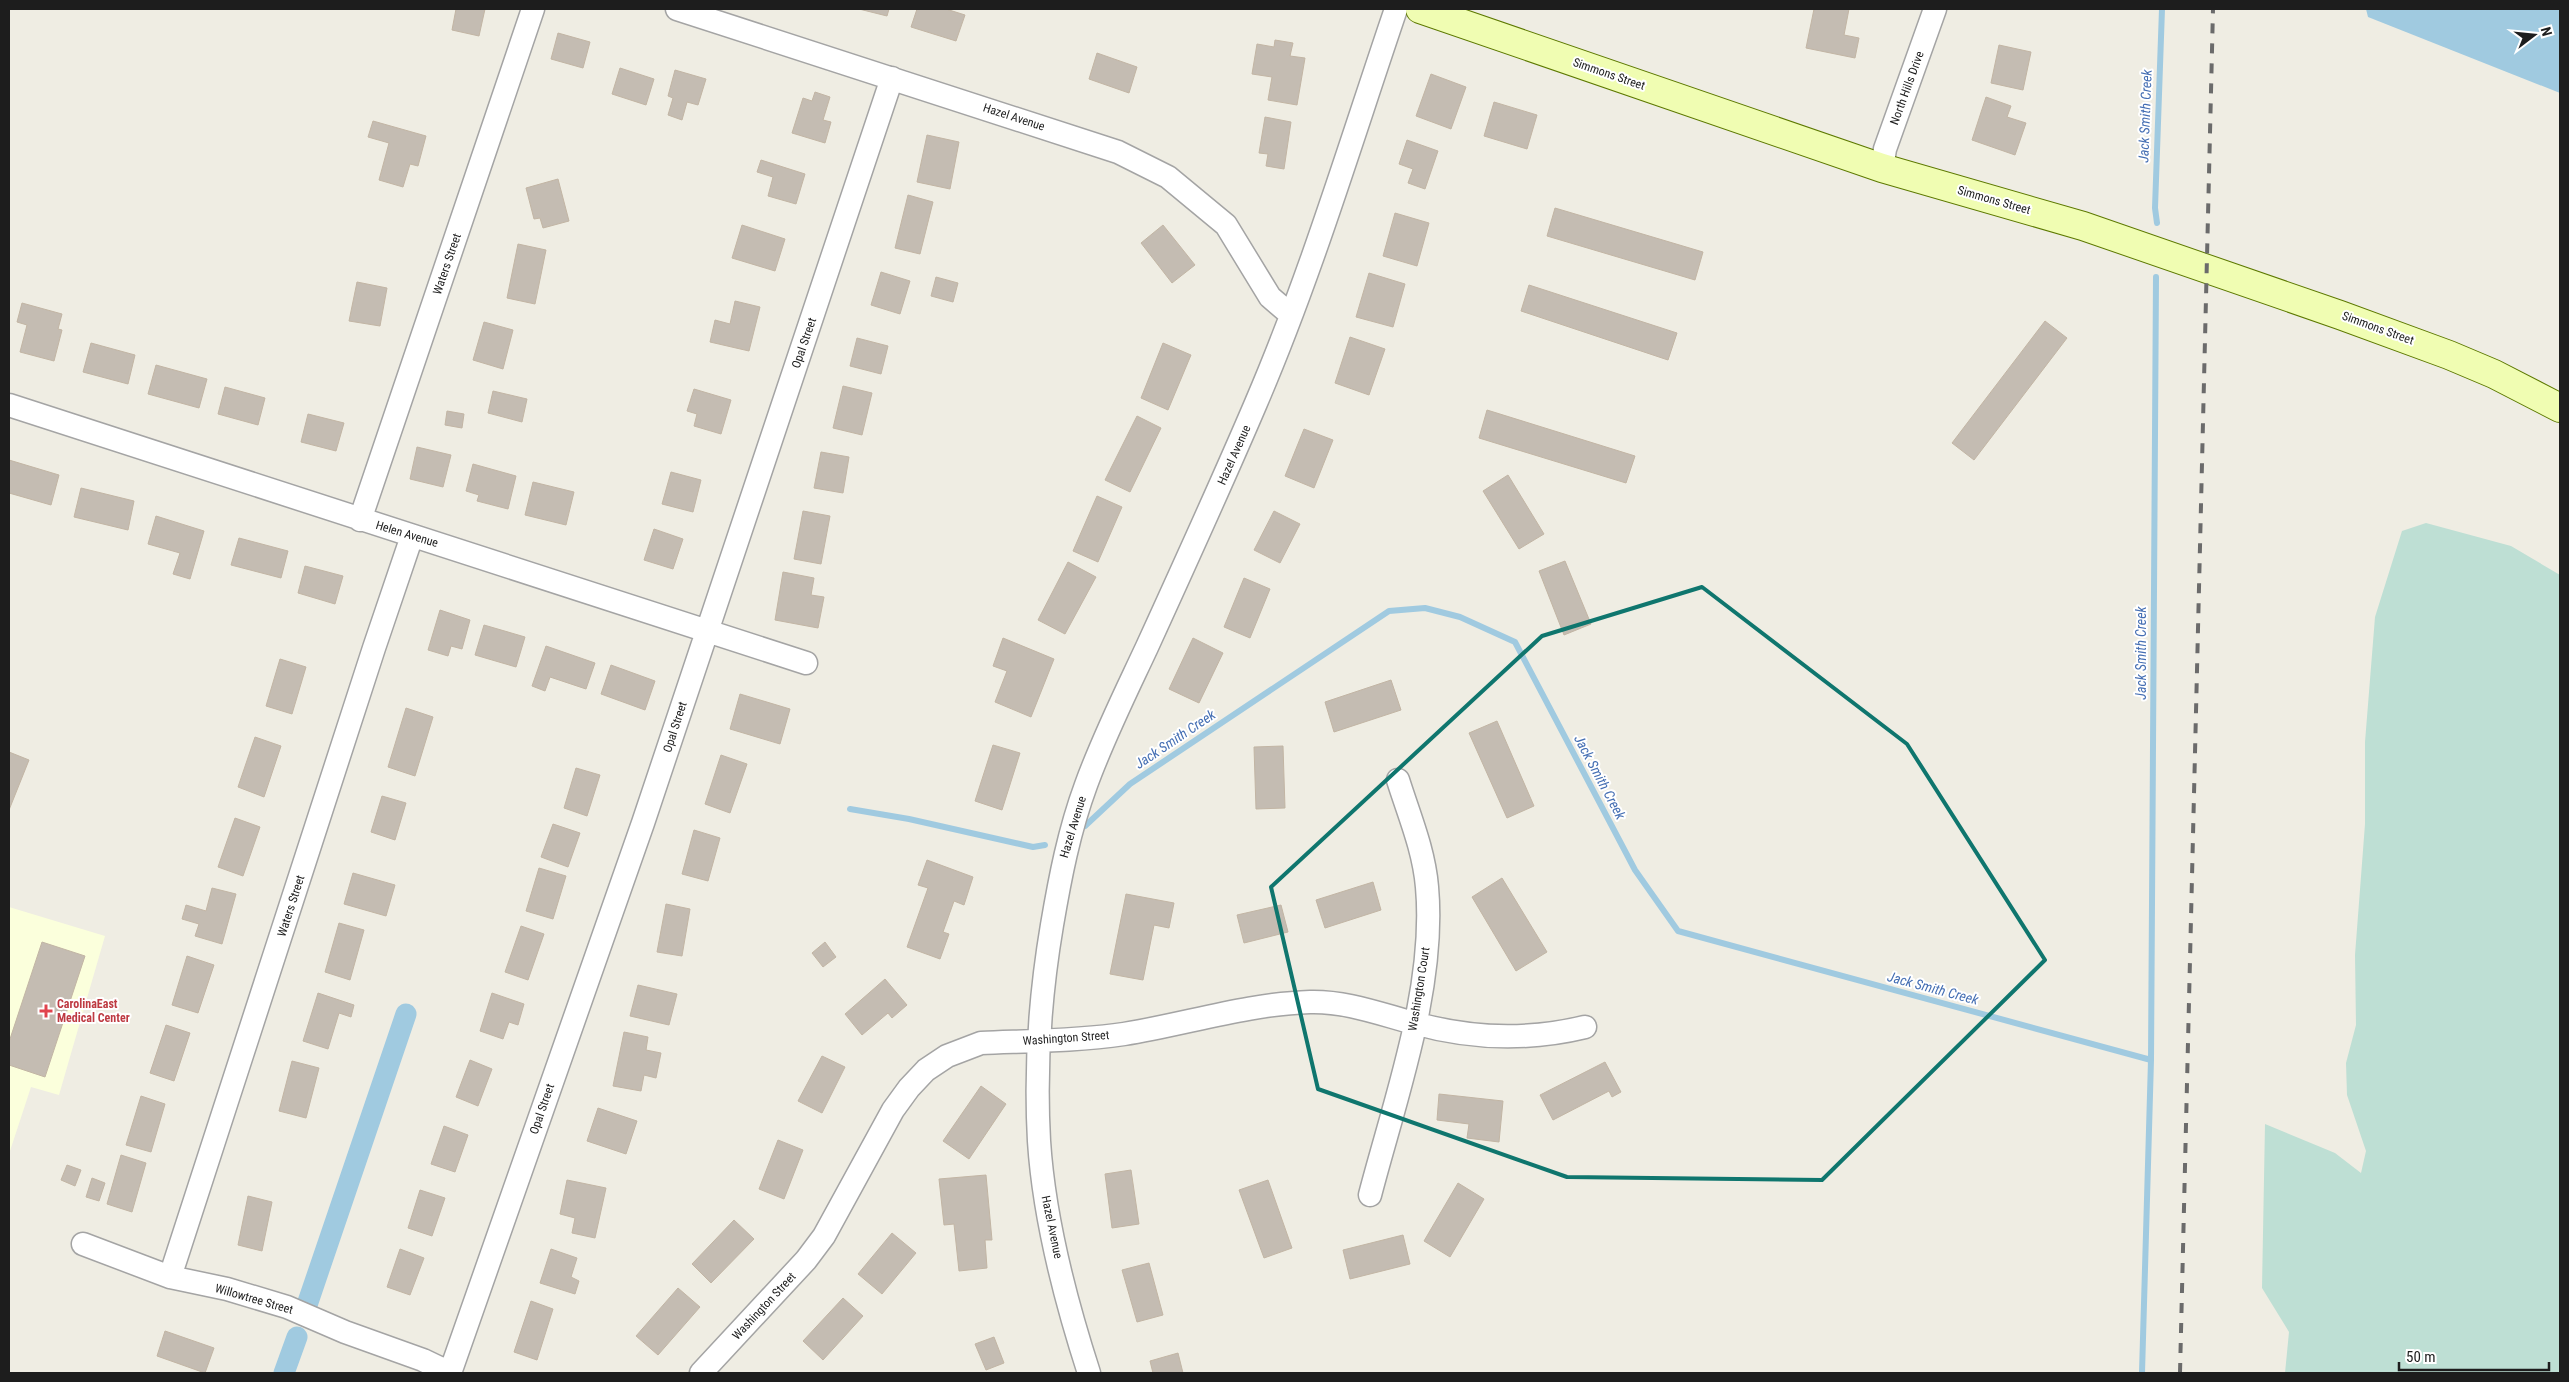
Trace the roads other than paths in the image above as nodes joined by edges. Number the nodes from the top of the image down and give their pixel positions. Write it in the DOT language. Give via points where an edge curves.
graph roads {
  1 [pos="533,9"];
  2 [pos="677,9"];
  3 [pos="1396,9"];
  4 [pos="1420,9"];
  5 [pos="1935,9"];
  6 [pos="892,78"];
  7 [pos="1882,168"];
  8 [pos="1291,315"];
  9 [pos="9,405"];
  10 [pos="2560,408"];
  11 [pos="360,520"];
  12 [pos="412,536"];
  13 [pos="707,631"];
  14 [pos="806,663"];
  15 [pos="1398,780"];
  16 [pos="1415,1023"];
  17 [pos="1585,1027"];
  18 [pos="1039,1040"];
  19 [pos="1370,1196"];
  20 [pos="83,1244"];
  21 [pos="170,1277"];
  22 [pos="450,1373"];
  23 [pos="701,1373"];
  24 [pos="1089,1373"];
  1 -- 11 [label="street, Waters Street"];
  2 -- 6 [label="street, Hazel Avenue"];
  3 -- 8 [label="street, Hazel Avenue"];
  4 -- 7 [label="street, Simmons Street"];
  5 -- 7 [label="street, North Hills Drive"];
  6 -- 8 [label="street, Hazel Avenue" via="1118,152 1168,177 1226,226 1270,297"];
  6 -- 13 [label="street, Opal Street"];
  7 -- 10 [label="street, Simmons Street" via="2083,226 2375,327 2494,374"];
  8 -- 18 [label="street, Hazel Avenue" via="1258,399 1086,786 1062,862 1047,956"];
  9 -- 11 [label="street, Helen Avenue"];
  11 -- 12 [label="street, Helen Avenue"];
  12 -- 13 [label="street, Helen Avenue"];
  12 -- 21 [label="street, Waters Street"];
  13 -- 14 [label="street, Helen Avenue"];
  13 -- 22 [label="street, Opal Street"];
  15 -- 16 [label="street, Washington Court" via="1428,887 1424,972"];
  16 -- 17 [label="street, Washington Street" via="1456,1033 1493,1037 1559,1034"];
  16 -- 18 [label="street, Washington Street" via="1357,1006 1311,1002 1264,1007 1123,1034"];
  16 -- 19 [label="street, Washington Court"];
  18 -- 23 [label="street, Washington Street" via="973,1046 947,1056 926,1070 893,1110 839,1211 806,1260"];
  18 -- 24 [label="street, Hazel Avenue" via="1039,1143 1045,1195"];
  20 -- 21 [label="street, Willowtree Street"];
  21 -- 22 [label="street, Willowtree Street" via="287,1306"];
}
